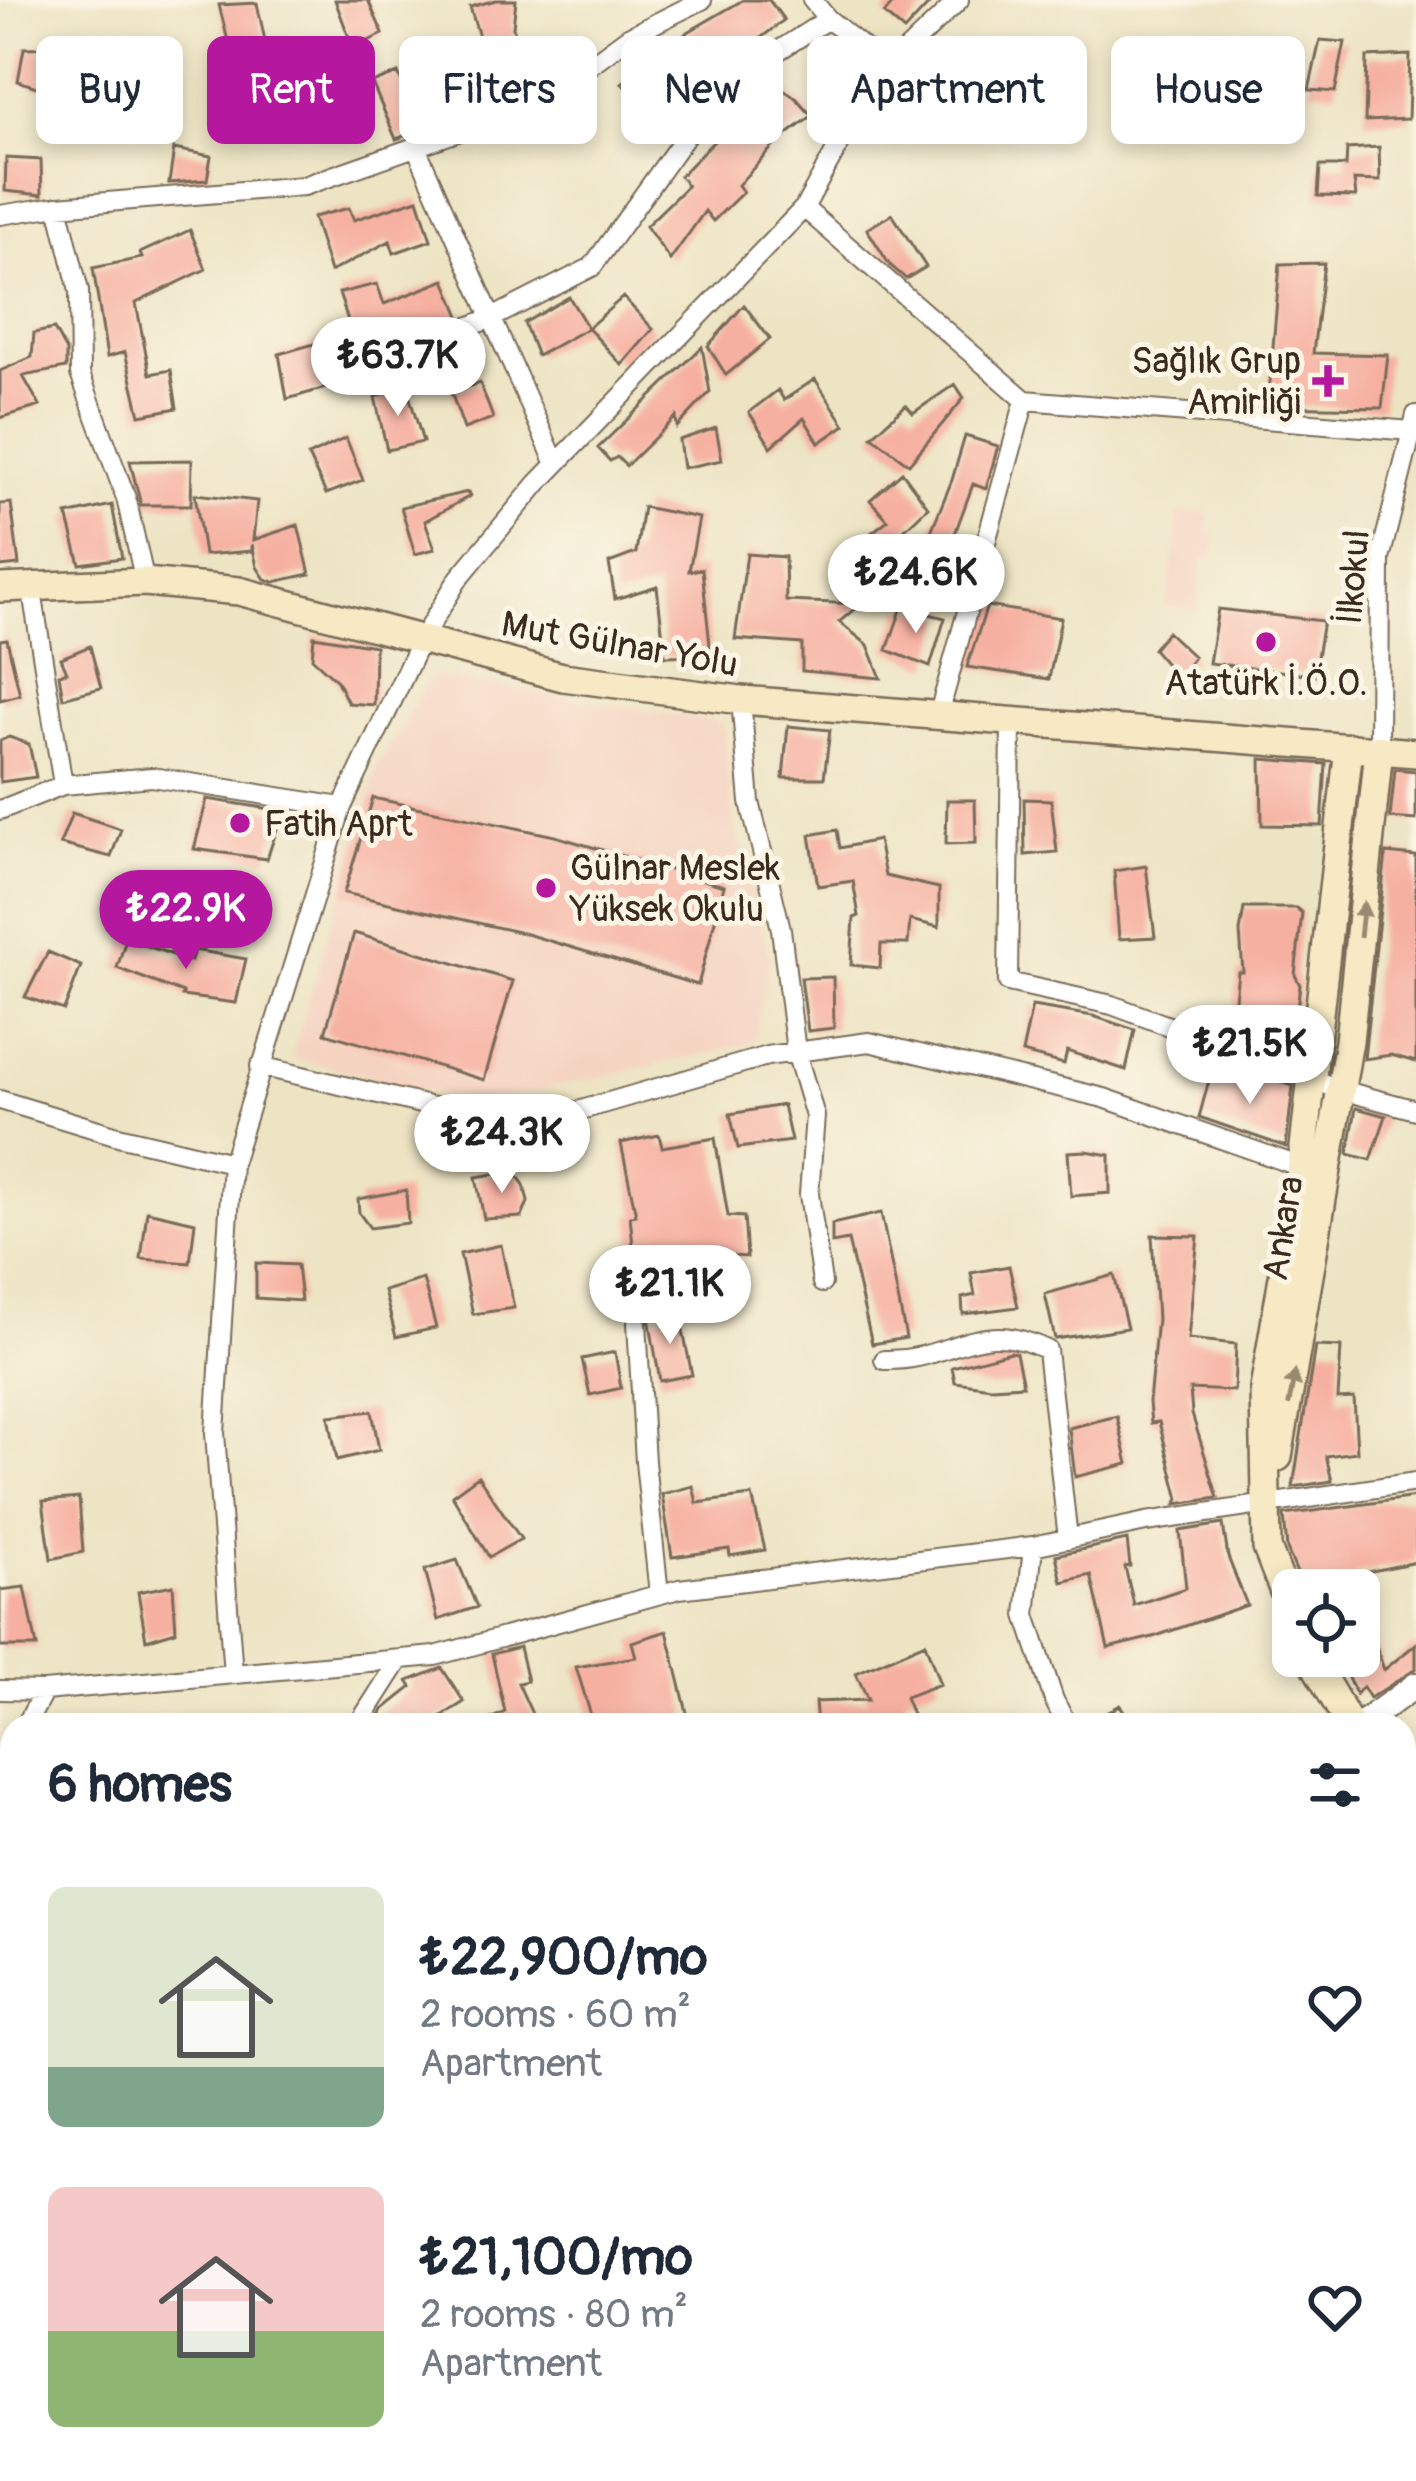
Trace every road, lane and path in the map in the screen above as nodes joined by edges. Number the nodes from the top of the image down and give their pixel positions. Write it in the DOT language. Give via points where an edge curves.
graph roads {
  1 [pos="702,0"];
  2 [pos="812,0"];
  3 [pos="959,0"];
  4 [pos="828,19"];
  5 [pos="849,36"];
  6 [pos="922,36"];
  7 [pos="839,144"];
  8 [pos="416,147"];
  9 [pos="58,206"];
  10 [pos="804,208"];
  11 [pos="0,215"];
  12 [pos="492,318"];
  13 [pos="353,369"];
  14 [pos="1025,400"];
  15 [pos="1414,423"];
  16 [pos="556,464"];
  17 [pos="145,581"];
  18 [pos="31,586"];
  19 [pos="0,588"];
  20 [pos="422,640"];
  21 [pos="741,700"];
  22 [pos="938,716"];
  23 [pos="1011,722"];
  24 [pos="1349,747"];
  25 [pos="1379,749"];
  26 [pos="1416,753"];
  27 [pos="63,785"];
  28 [pos="342,807"];
  29 [pos="0,810"];
  30 [pos="796,1052"];
  31 [pos="260,1066"];
  32 [pos="1312,1079"];
  33 [pos="1341,1090"];
  34 [pos="0,1100"];
  35 [pos="1416,1110"];
  36 [pos="232,1163"];
  37 [pos="1302,1165"];
  38 [pos="1326,1182"];
  39 [pos="822,1283"];
  40 [pos="637,1323"];
  41 [pos="884,1360"];
  42 [pos="1416,1481"];
  43 [pos="1269,1503"];
  44 [pos="1068,1539"];
  45 [pos="1033,1546"];
  46 [pos="1275,1569"];
  47 [pos="659,1594"];
  48 [pos="400,1659"];
  49 [pos="233,1673"];
  50 [pos="1322,1677"];
  51 [pos="1416,1685"];
  52 [pos="0,1690"];
  53 [pos="44,1691"];
  54 [pos="32,1713"];
  55 [pos="366,1713"];
  56 [pos="1061,1713"];
  57 [pos="1343,1713"];
  58 [pos="1377,1713"];
  1 -- 8 [label="street" via="628,37 537,104"];
  2 -- 4 [label="street"];
  3 -- 6 [label="street"];
  4 -- 5 [label="street"];
  4 -- 12 [label="street" via="753,67 685,137 592,267"];
  7 -- 10 [label="street"];
  8 -- 9 [label="street" via="304,186"];
  8 -- 12 [label="street"];
  9 -- 11 [label="street"];
  9 -- 17 [label="street" via="79,291 80,374 126,498"];
  10 -- 14 [label="street"];
  10 -- 16 [label="street"];
  12 -- 13 [label="street"];
  12 -- 16 [label="street"];
  14 -- 15 [label="street"];
  14 -- 22 [label="street"];
  15 -- 25 [label="street, İlkokul" via="1380,559"];
  16 -- 20 [label="street" via="459,578"];
  17 -- 18 [label="main road, Mut Gülnar Yolu"];
  17 -- 20 [label="main road, Mut Gülnar Yolu" via="239,591"];
  18 -- 19 [label="main road, Mut Gülnar Yolu"];
  18 -- 27 [label="street"];
  20 -- 21 [label="main road, Mut Gülnar Yolu" via="563,677"];
  20 -- 28 [label="street"];
  21 -- 22 [label="main road, Mut Gülnar Yolu"];
  21 -- 30 [label="street" via="750,802 781,929"];
  22 -- 23 [label="main road, Mut Gülnar Yolu"];
  23 -- 24 [label="main road, Mut Gülnar Yolu"];
  23 -- 32 [label="street" via="1008,982 1112,1005"];
  24 -- 25 [label="main road, Mut Gülnar Yolu"];
  24 -- 32 [label="main road, Ankara"];
  25 -- 26 [label="main road, Mut Gülnar Yolu"];
  33 -- 25 [label="main road, Ankara, one-way"];
  27 -- 28 [label="street" via="152,777"];
  27 -- 29 [label="street"];
  28 -- 31 [label="street"];
  30 -- 31 [label="street" via="578,1111 488,1120"];
  30 -- 37 [label="street" via="869,1042 1104,1098"];
  30 -- 39 [label="street" via="815,1116 808,1194"];
  31 -- 36 [label="street"];
  32 -- 33 [label="street"];
  32 -- 37 [label="main road, Ankara"];
  33 -- 35 [label="street"];
  33 -- 38 [label="main road, Ankara"];
  34 -- 36 [label="street"];
  36 -- 49 [label="street" via="214,1433"];
  37 -- 38 [label="street"];
  37 -- 43 [label="main road, Ankara" via="1264,1389"];
  43 -- 38 [label="main road, Ankara, one-way"];
  40 -- 47 [label="street"];
  41 -- 44 [label="street" via="913,1361 981,1337 1019,1336 1047,1350"];
  42 -- 43 [label="street"];
  43 -- 44 [label="street"];
  43 -- 46 [label="main road, Ankara" via="1267,1548"];
  44 -- 45 [label="street"];
  45 -- 47 [label="street"];
  45 -- 56 [label="street" via="1026,1615"];
  47 -- 48 [label="street"];
  48 -- 49 [label="street"];
  48 -- 55 [label="street"];
  49 -- 53 [label="street"];
  50 -- 57 [label="main road"];
  51 -- 58 [label="street"];
  52 -- 53 [label="street"];
  53 -- 54 [label="street"];
}
